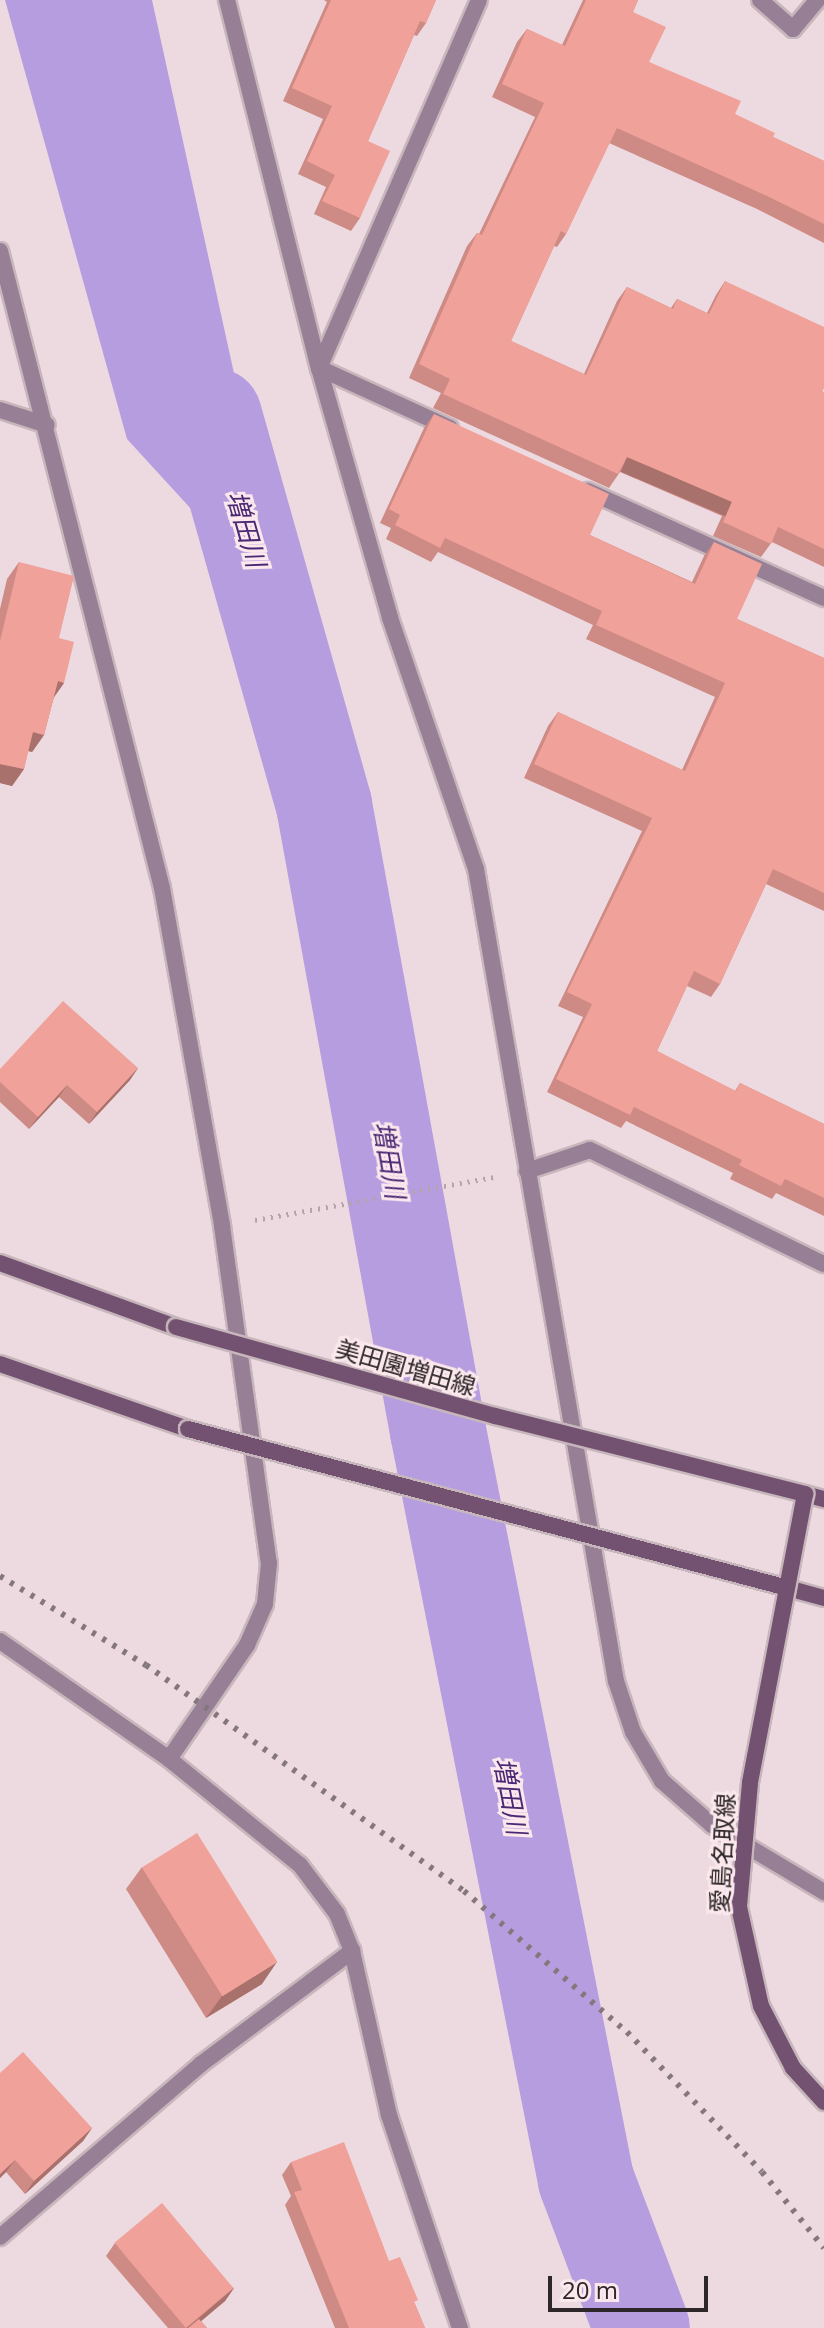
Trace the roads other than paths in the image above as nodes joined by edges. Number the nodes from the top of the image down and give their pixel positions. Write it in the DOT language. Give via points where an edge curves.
graph roads {
  1 [pos="227,0"];
  2 [pos="479,0"];
  3 [pos="760,0"];
  4 [pos="817,0"];
  5 [pos="0,251"];
  6 [pos="319,368"];
  7 [pos="0,410"];
  8 [pos="47,425"];
  9 [pos="463,434"];
  10 [pos="564,480"];
  11 [pos="824,598"];
  12 [pos="527,1171"];
  13 [pos="0,1263"];
  14 [pos="824,1264"];
  15 [pos="0,1364"];
  16 [pos="805,1494"];
  17 [pos="824,1499"];
  18 [pos="784,1587"];
  19 [pos="824,1598"];
  20 [pos="0,1641"];
  21 [pos="169,1759"];
  22 [pos="824,1892"];
  23 [pos="352,1951"];
  24 [pos="824,2102"];
  25 [pos="0,2237"];
  26 [pos="460,2328"];
  1 -- 6 [label="street"];
  2 -- 6 [label="street"];
  3 -- 4 [label="street" via="793,29"];
  5 -- 8 [label="street"];
  6 -- 9 [label="street"];
  6 -- 12 [label="street" via="390,618 476,869"];
  7 -- 8 [label="street"];
  8 -- 21 [label="street" via="162,888 222,1226 269,1563 265,1604 247,1645"];
  10 -- 11 [label="street"];
  12 -- 14 [label="street" via="590,1150"];
  12 -- 22 [label="street" via="616,1681 633,1732 662,1781 712,1825"];
  13 -- 16 [label="main road, 美田園増田線, bridge" via="176,1327 495,1416"];
  15 -- 18 [label="main road, bridge" via="188,1429"];
  16 -- 17 [label="main road"];
  16 -- 18 [label="main road, 愛島名取線, bridge"];
  18 -- 19 [label="main road"];
  18 -- 24 [label="main road, 愛島名取線, bridge" via="750,1783 739,1907 761,2006 793,2068"];
  20 -- 21 [label="street"];
  21 -- 23 [label="street" via="300,1865 337,1914"];
  23 -- 25 [label="street" via="201,2064"];
  23 -- 26 [label="street" via="389,2115"];
}
